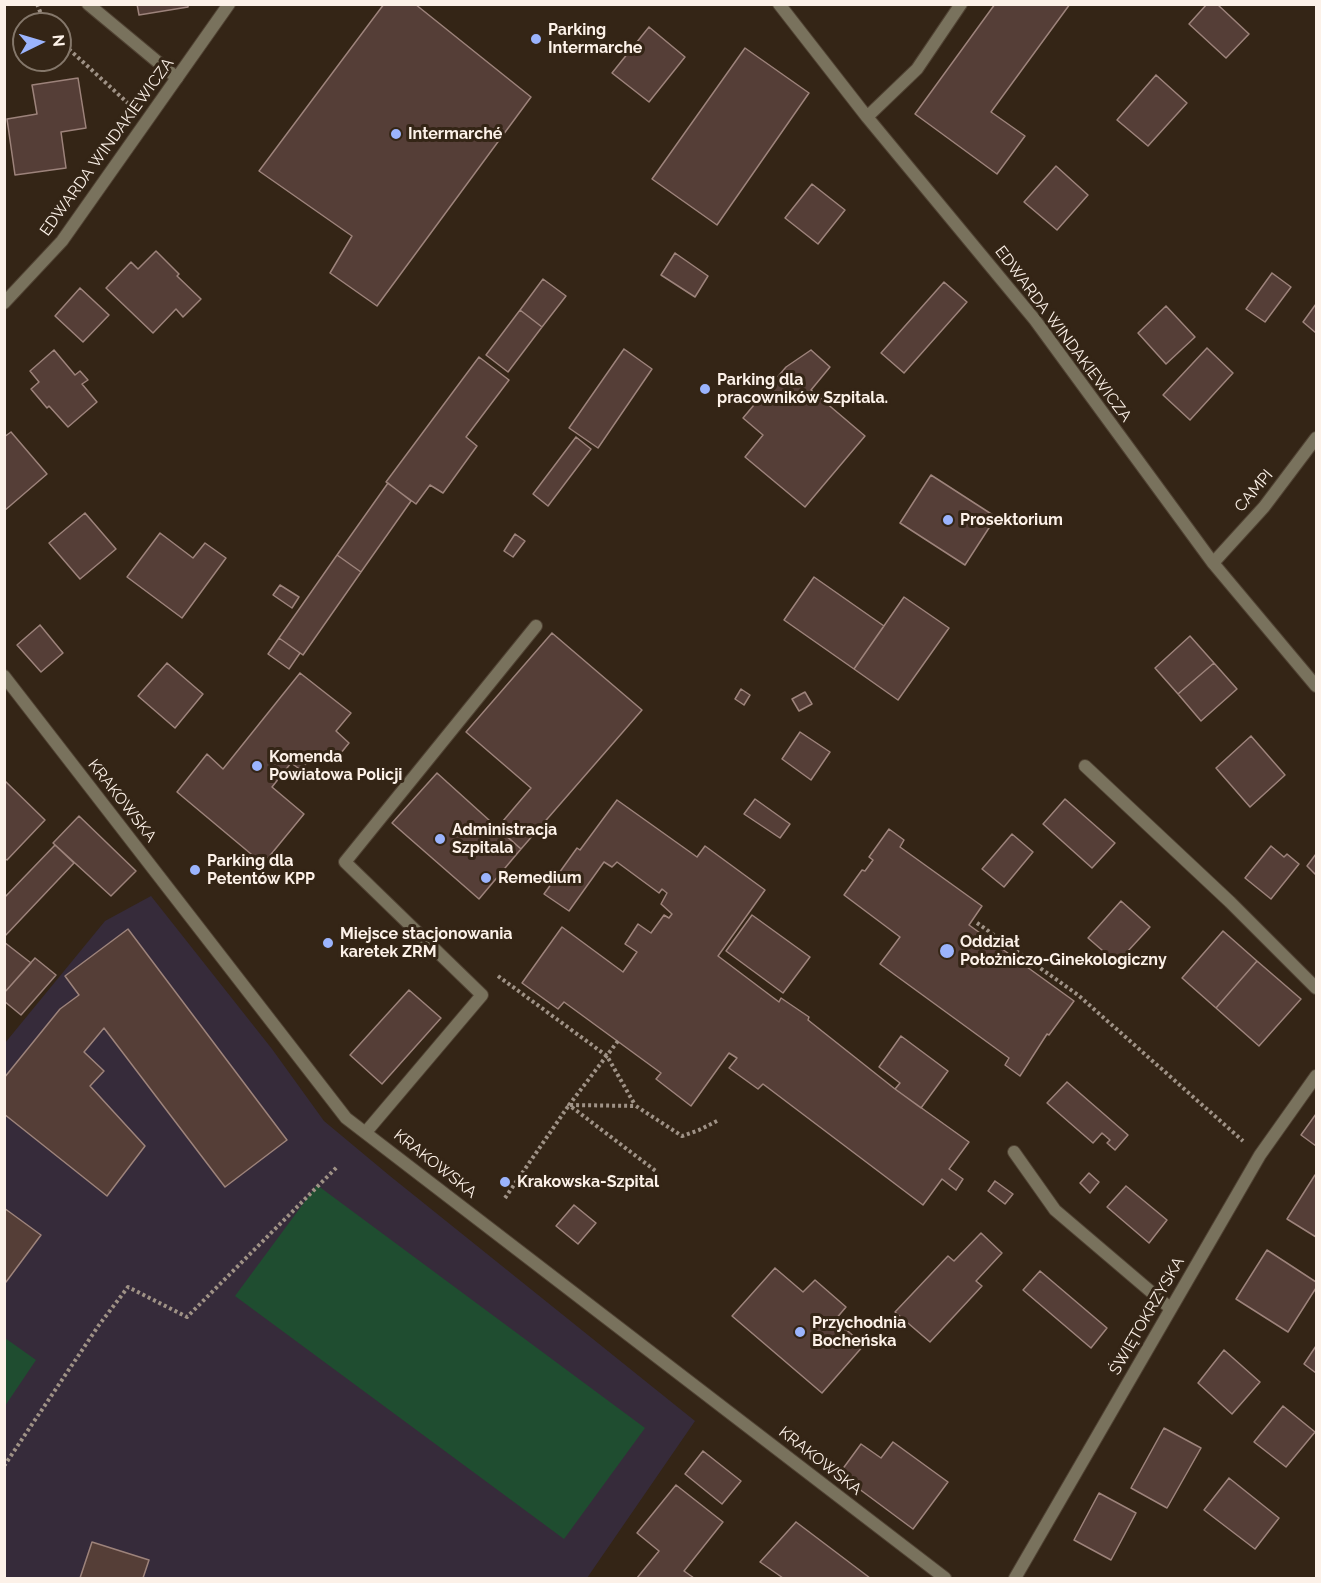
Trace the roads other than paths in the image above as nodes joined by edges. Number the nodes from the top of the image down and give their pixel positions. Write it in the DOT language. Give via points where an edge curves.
graph roads {
  1 [pos="88,4"];
  2 [pos="229,4"];
  3 [pos="779,4"];
  4 [pos="961,4"];
  5 [pos="177,78"];
  6 [pos="867,117"];
  7 [pos="4,303"];
  8 [pos="1317,438"];
  9 [pos="1213,563"];
  10 [pos="536,626"];
  11 [pos="4,676"];
  12 [pos="1317,686"];
  13 [pos="1085,766"];
  14 [pos="1317,988"];
  15 [pos="1317,1076"];
  16 [pos="366,1132"];
  17 [pos="1014,1152"];
  18 [pos="1170,1308"];
  19 [pos="945,1578"];
  20 [pos="1015,1578"];
  1 -- 5 [label="street"];
  2 -- 5 [label="street, EDWARDA WINDAKIEWICZA"];
  3 -- 6 [label="street, EDWARDA WINDAKIEWICZA"];
  4 -- 6 [label="street" via="917,69"];
  5 -- 7 [label="street, EDWARDA WINDAKIEWICZA" via="62,241"];
  6 -- 9 [label="street, EDWARDA WINDAKIEWICZA" via="1035,320"];
  8 -- 9 [label="street, CAMPI" via="1264,507"];
  9 -- 12 [label="street, EDWARDA WINDAKIEWICZA"];
  10 -- 16 [label="street" via="345,862 482,995"];
  11 -- 16 [label="street, KRAKOWSKA" via="346,1118"];
  13 -- 14 [label="street"];
  15 -- 18 [label="street, ŚWIĘTOKRZYSKA" via="1260,1155"];
  16 -- 19 [label="street, KRAKOWSKA"];
  17 -- 18 [label="street" via="1055,1210"];
  18 -- 20 [label="street, ŚWIĘTOKRZYSKA"];
}
